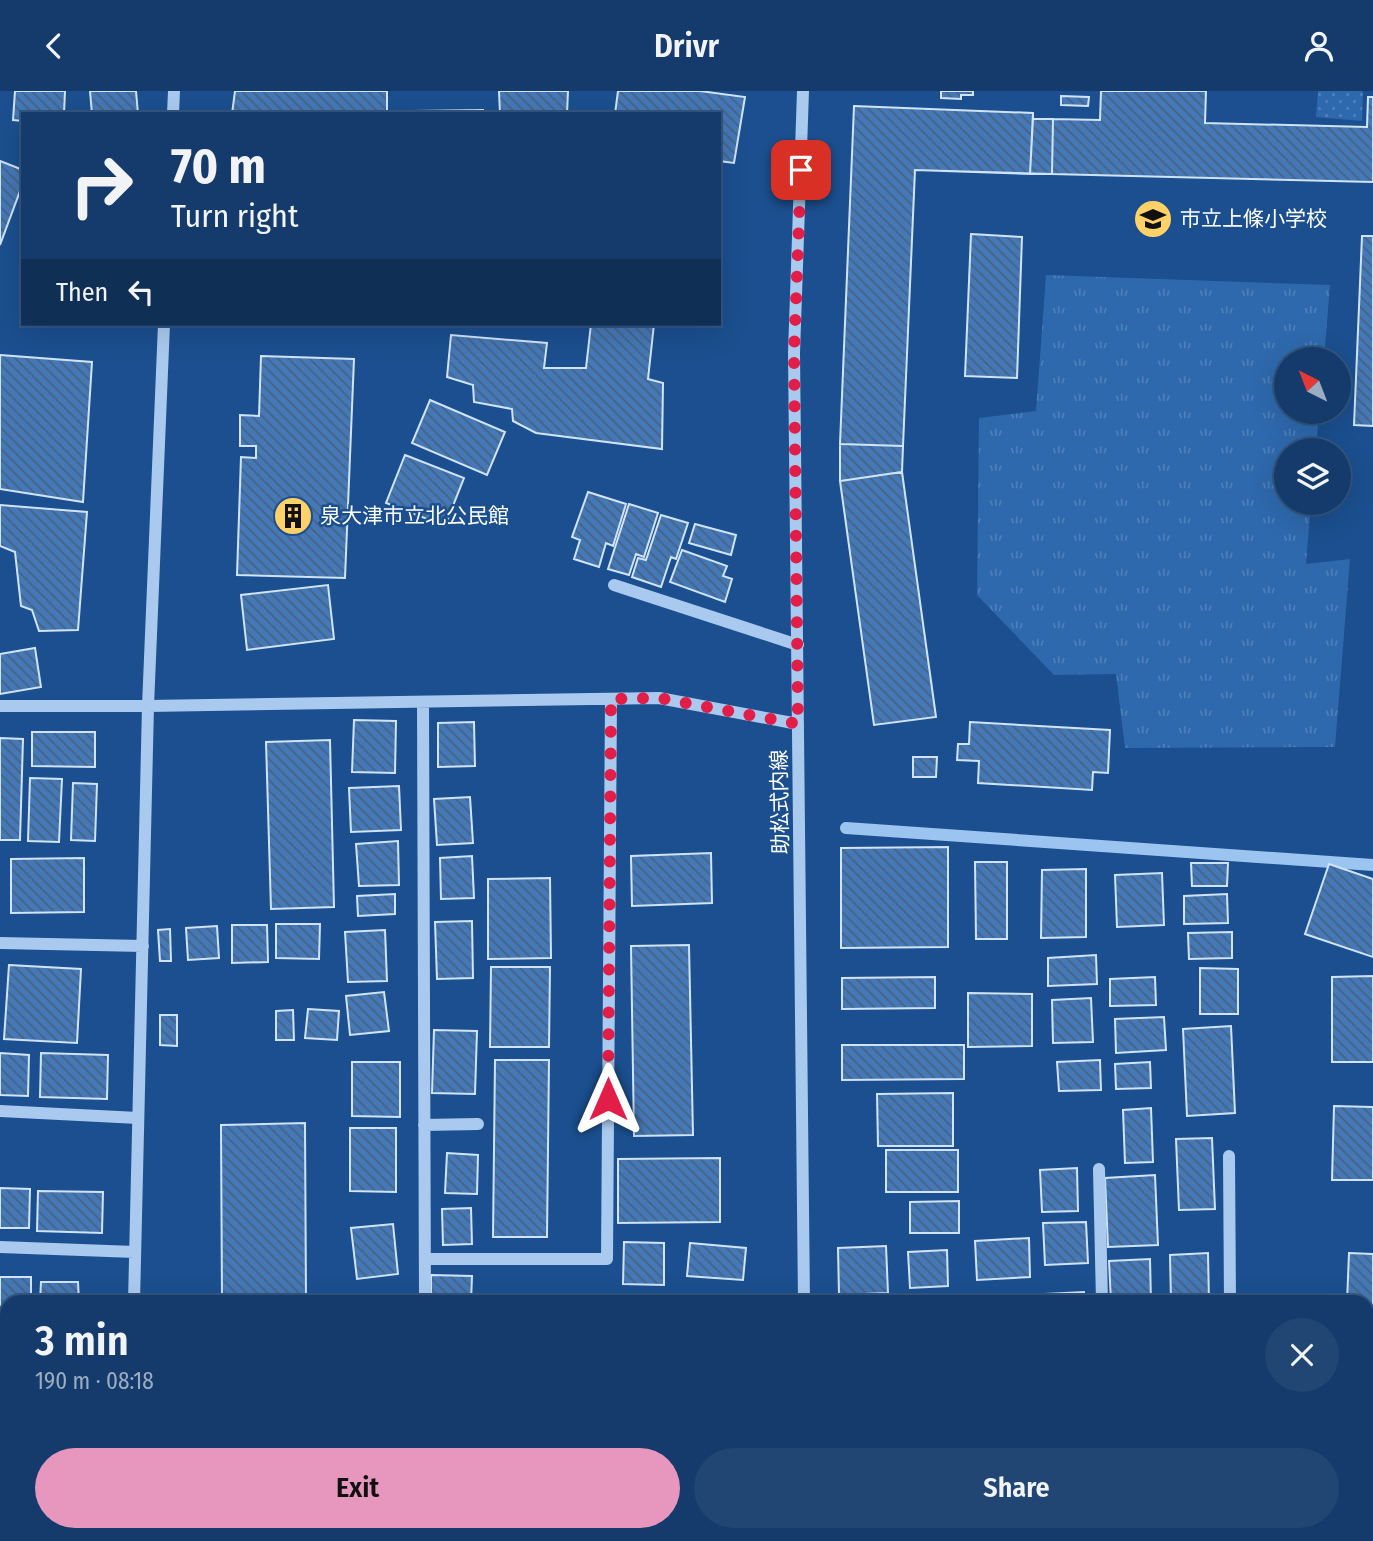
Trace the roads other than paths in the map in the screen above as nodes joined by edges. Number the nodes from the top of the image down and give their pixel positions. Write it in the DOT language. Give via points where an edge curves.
graph roads {
  1 [pos="174,91"];
  2 [pos="803,91"];
  3 [pos="173,112"];
  4 [pos="164,326"];
  5 [pos="614,585"];
  6 [pos="798,645"];
  7 [pos="611,699"];
  8 [pos="423,702"];
  9 [pos="0,706"];
  10 [pos="148,706"];
  11 [pos="798,724"];
  12 [pos="0,943"];
  13 [pos="143,946"];
  14 [pos="0,1111"];
  15 [pos="138,1118"];
  16 [pos="478,1124"];
  17 [pos="424,1125"];
  18 [pos="1229,1156"];
  19 [pos="1099,1169"];
  20 [pos="0,1247"];
  21 [pos="135,1251"];
  22 [pos="425,1259"];
  23 [pos="134,1295"];
  24 [pos="425,1295"];
  25 [pos="804,1295"];
  26 [pos="1102,1295"];
  27 [pos="1230,1295"];
  1 -- 3 [label="street"];
  2 -- 6 [label="street, 助松式内線" via="794,353"];
  4 -- 10 [label="street"];
  5 -- 6 [label="street"];
  6 -- 11 [label="street, 助松式内線"];
  7 -- 8 [label="street"];
  7 -- 11 [label="street" via="659,698"];
  7 -- 22 [label="street" via="607,1259"];
  8 -- 10 [label="street"];
  8 -- 17 [label="street"];
  9 -- 10 [label="street"];
  10 -- 13 [label="street"];
  11 -- 25 [label="street, 助松式内線"];
  12 -- 13 [label="street"];
  13 -- 15 [label="street"];
  14 -- 15 [label="street"];
  15 -- 21 [label="street"];
  16 -- 17 [label="street"];
  17 -- 22 [label="street"];
  18 -- 27 [label="street"];
  19 -- 26 [label="street"];
  20 -- 21 [label="street"];
  21 -- 23 [label="street"];
  22 -- 24 [label="street"];
}
